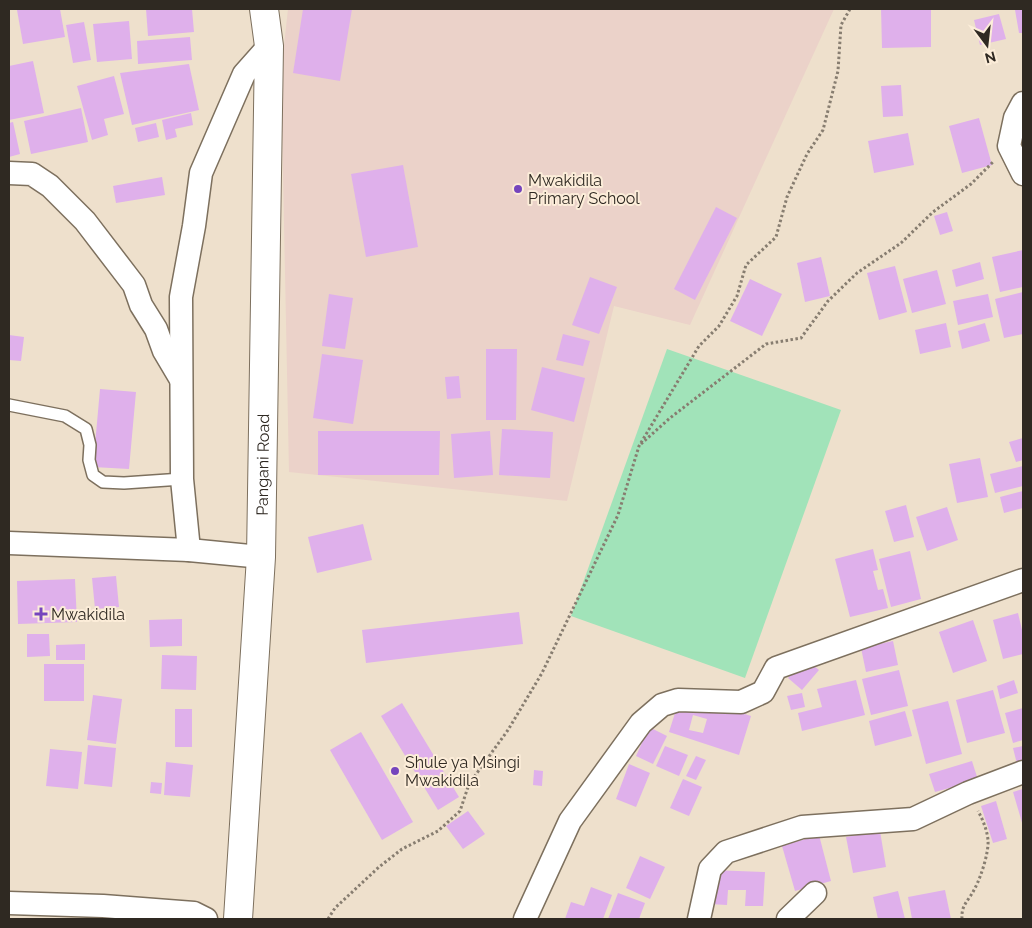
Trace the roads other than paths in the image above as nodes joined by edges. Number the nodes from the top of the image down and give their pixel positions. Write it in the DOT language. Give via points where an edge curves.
graph roads {
  1 [pos="264,9"];
  2 [pos="269,46"];
  3 [pos="1023,103"];
  4 [pos="9,173"];
  5 [pos="1023,174"];
  6 [pos="182,381"];
  7 [pos="9,405"];
  8 [pos="182,479"];
  9 [pos="9,543"];
  10 [pos="189,550"];
  11 [pos="261,557"];
  12 [pos="1023,580"];
  13 [pos="1023,772"];
  14 [pos="815,893"];
  15 [pos="9,902"];
  16 [pos="206,919"];
  17 [pos="238,919"];
  18 [pos="525,919"];
  19 [pos="699,919"];
  20 [pos="788,919"];
  1 -- 2 [label="main road, Pangani Road"];
  2 -- 6 [label="street" via="244,74 201,174 181,297"];
  2 -- 11 [label="main road, Pangani Road"];
  3 -- 5 [label="street" via="1015,118 1009,146"];
  4 -- 6 [label="street" via="32,174 50,186 86,221 134,285 164,351"];
  6 -- 8 [label="street"];
  7 -- 8 [label="lane" via="65,416 86,429 93,474 103,482 124,484"];
  8 -- 10 [label="street"];
  9 -- 10 [label="street"];
  10 -- 11 [label="street"];
  11 -- 17 [label="main road, Pangani Road"];
  12 -- 18 [label="street" via="776,668 763,692 741,702 678,700 662,705 641,723 570,821"];
  13 -- 19 [label="street" via="913,819 802,826 726,852 710,869"];
  14 -- 20 [label="street"];
  15 -- 16 [label="street" via="194,913"];
}
